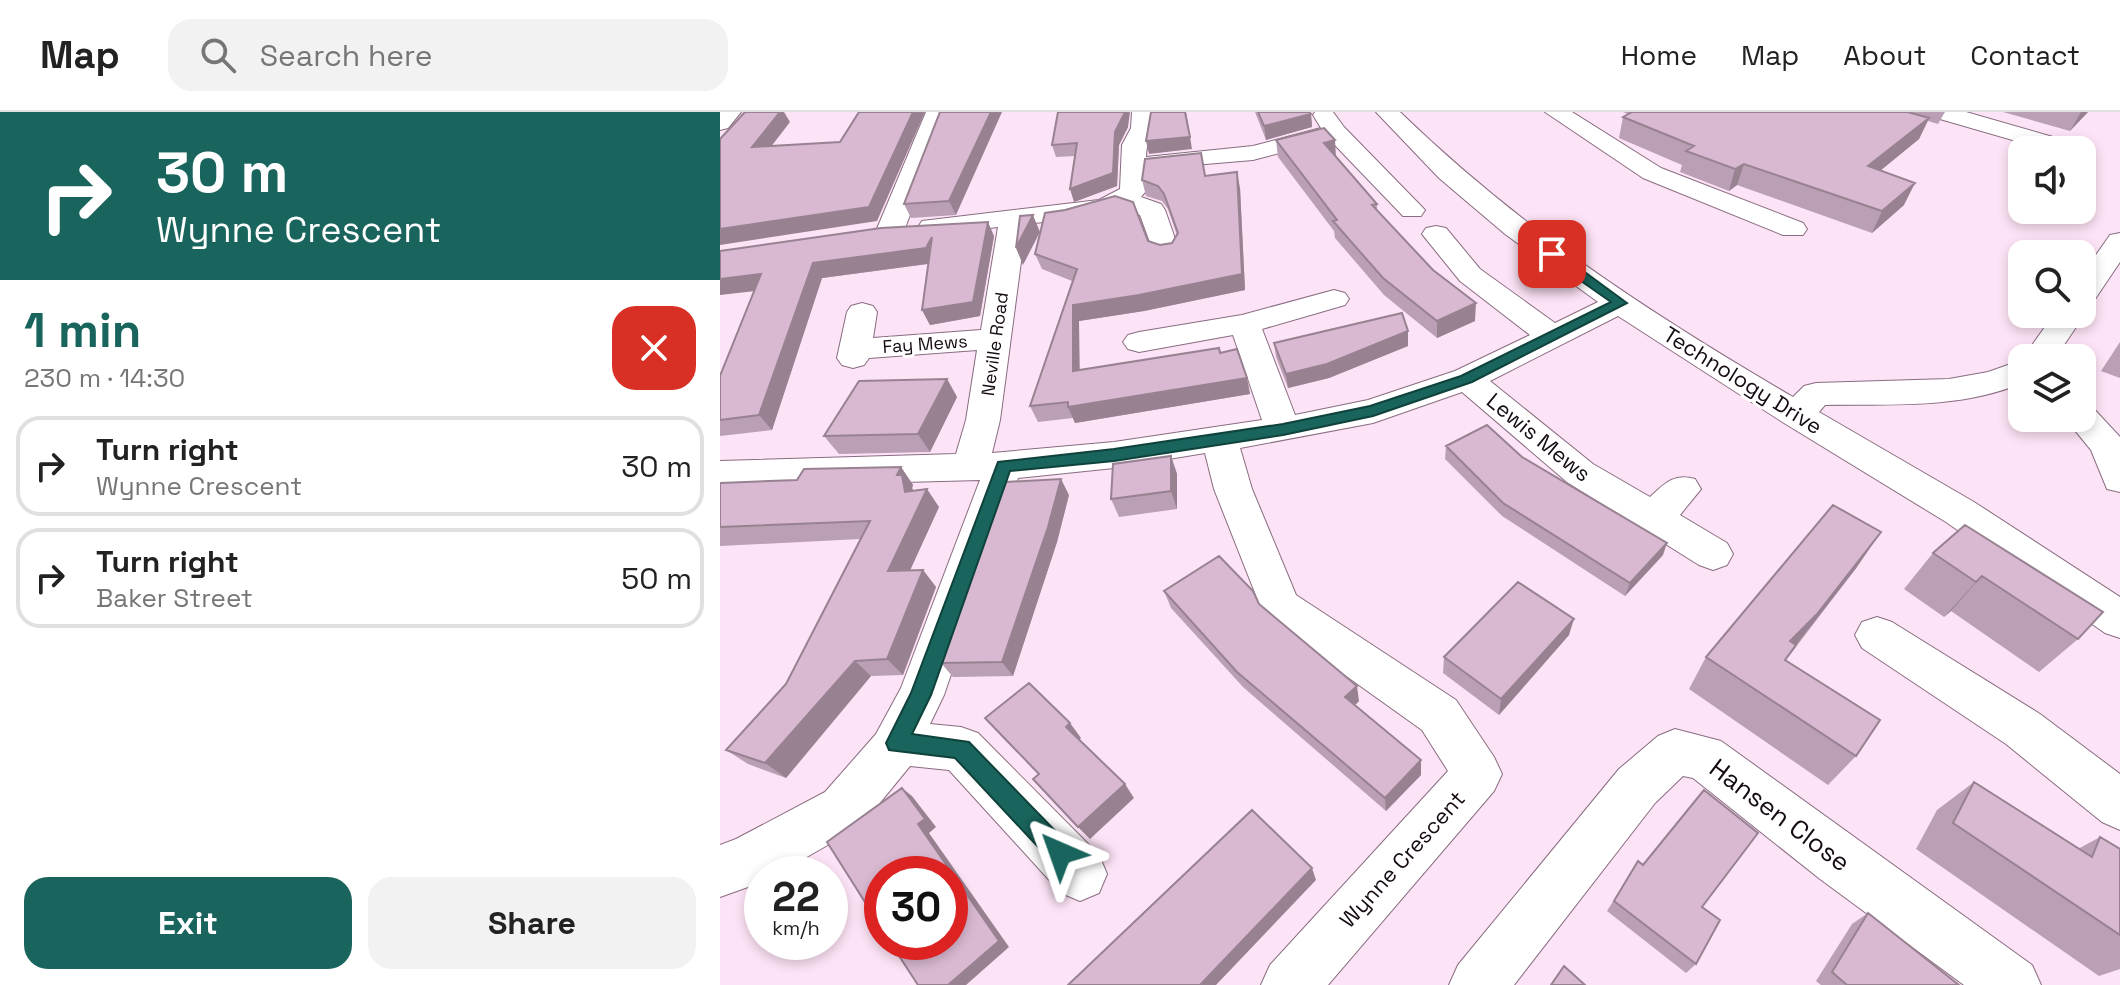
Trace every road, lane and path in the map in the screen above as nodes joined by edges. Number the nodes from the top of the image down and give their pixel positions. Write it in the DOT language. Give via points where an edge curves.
graph roads {
  1 [pos="730,112"];
  2 [pos="937,112"];
  3 [pos="1143,112"];
  4 [pos="1387,112"];
  5 [pos="1556,112"];
  6 [pos="720,123"];
  7 [pos="1938,123"];
  8 [pos="2008,136"];
  9 [pos="1963,142"];
  10 [pos="1135,165"];
  11 [pos="1123,200"];
  12 [pos="1412,210"];
  13 [pos="1013,220"];
  14 [pos="1793,229"];
  15 [pos="1436,234"];
  16 [pos="2120,241"];
  17 [pos="1165,250"];
  18 [pos="2096,276"];
  19 [pos="1334,299"];
  20 [pos="1620,303"];
  21 [pos="862,312"];
  22 [pos="1245,324"];
  23 [pos="1552,336"];
  24 [pos="995,339"];
  25 [pos="1139,342"];
  26 [pos="1467,379"];
  27 [pos="2008,380"];
  28 [pos="1796,415"];
  29 [pos="1283,429"];
  30 [pos="2095,432"];
  31 [pos="1220,440"];
  32 [pos="987,466"];
  33 [pos="720,474"];
  34 [pos="2120,479"];
  35 [pos="1682,489"];
  36 [pos="1654,517"];
  37 [pos="1713,554"];
  38 [pos="2120,620"];
  39 [pos="1877,635"];
  40 [pos="896,743"];
  41 [pos="2120,805"];
  42 [pos="720,871"];
  43 [pos="1080,874"];
  44 [pos="1290,985"];
  45 [pos="1478,985"];
  46 [pos="2012,985"];
  1 -- 6 [label="street"];
  2 -- 13 [label="street" via="877,233"];
  3 -- 10 [label="street"];
  4 -- 20 [label="street, Technology Drive" via="1483,206"];
  5 -- 14 [label="street" via="1652,173"];
  7 -- 8 [label="street"];
  7 -- 9 [label="street"];
  10 -- 11 [label="street" via="1133,191"];
  10 -- 12 [label="street" via="1253,153 1329,123"];
  11 -- 13 [label="street"];
  11 -- 17 [label="street" via="1152,210"];
  13 -- 24 [label="street, Neville Road"];
  15 -- 23 [label="street" via="1470,275"];
  16 -- 18 [label="street"];
  19 -- 22 [label="street"];
  20 -- 23 [label="street"];
  20 -- 28 [label="street, Technology Drive"];
  21 -- 24 [label="street, Fay Mews" via="854,353"];
  22 -- 25 [label="street"];
  22 -- 29 [label="street"];
  23 -- 26 [label="street"];
  24 -- 32 [label="street, Neville Road" via="983,420"];
  26 -- 29 [label="street" via="1373,411"];
  26 -- 36 [label="street, Lewis Mews" via="1580,473"];
  27 -- 28 [label="street" via="1942,389 1816,394"];
  28 -- 38 [label="street, Technology Drive" via="1962,513"];
  29 -- 31 [label="street"];
  30 -- 34 [label="street" via="2107,445"];
  31 -- 32 [label="street"];
  31 -- 44 [label="street, Wynne Crescent" via="1233,489 1280,606 1439,715 1477,774"];
  32 -- 33 [label="street"];
  32 -- 40 [label="street" via="921,695"];
  35 -- 36 [label="street"];
  36 -- 37 [label="street, Lewis Mews"];
  39 -- 41 [label="street" via="2023,729"];
  40 -- 42 [label="street" via="843,809 747,862"];
  40 -- 43 [label="street" via="961,749"];
  45 -- 46 [label="street, Hansen Close" via="1637,786 1675,752 1704,757"];
}
